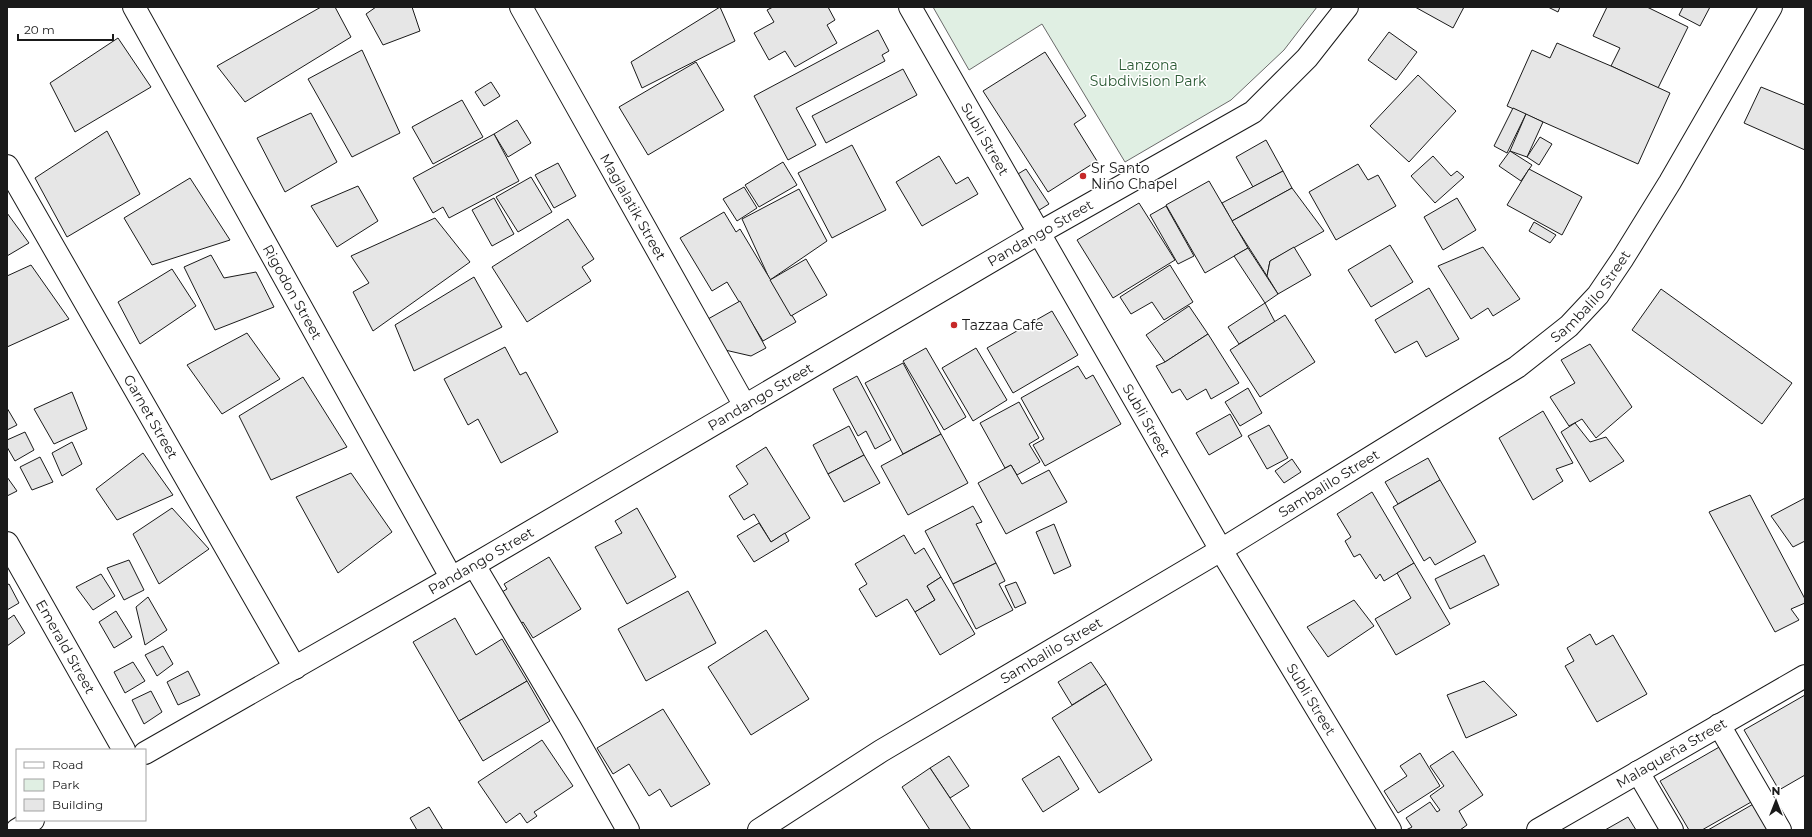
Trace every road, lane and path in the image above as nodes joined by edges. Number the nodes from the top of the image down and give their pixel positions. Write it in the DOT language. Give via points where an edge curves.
graph roads {
  1 [pos="134,7"];
  2 [pos="521,7"];
  3 [pos="910,7"];
  4 [pos="1347,7"];
  5 [pos="1770,7"];
  6 [pos="7,166"];
  7 [pos="1039,233"];
  8 [pos="745,406"];
  9 [pos="7,543"];
  10 [pos="1221,550"];
  11 [pos="474,565"];
  12 [pos="451,577"];
  13 [pos="295,668"];
  14 [pos="1805,676"];
  15 [pos="1719,725"];
  16 [pos="123,749"];
  17 [pos="146,752"];
  18 [pos="1638,772"];
  19 [pos="31,821"];
  20 [pos="17,830"];
  21 [pos="628,830"];
  22 [pos="760,830"];
  23 [pos="1390,830"];
  24 [pos="1538,830"];
  25 [pos="1672,830"];
  26 [pos="1780,830"];
  1 -- 12 [label="street, Rigodon Street"];
  2 -- 8 [label="street, Maglalatik Street"];
  3 -- 7 [label="street, Subli Street"];
  4 -- 7 [label="street, Pandango Street" via="1307,58 1253,112"];
  5 -- 10 [label="street, Sambalilo Street" via="1670,182 1623,258 1598,295 1569,326 1517,367"];
  6 -- 13 [label="street, Garnet Street"];
  7 -- 8 [label="street, Pandango Street"];
  7 -- 10 [label="street, Subli Street"];
  8 -- 11 [label="street, Pandango Street"];
  9 -- 16 [label="street, Emerald Street"];
  10 -- 22 [label="street, Sambalilo Street" via="881,751"];
  10 -- 23 [label="street, Subli Street"];
  11 -- 12 [label="street, Pandango Street"];
  11 -- 21 [label="street"];
  12 -- 13 [label="street, Pandango Street"];
  13 -- 17 [label="street, Pandango Street"];
  14 -- 15 [label="street, Malaqueña Street"];
  15 -- 18 [label="street, Malaqueña Street"];
  15 -- 26 [label="street"];
  18 -- 24 [label="street, Malaqueña Street"];
  18 -- 25 [label="street"];
  19 -- 20 [label="street"];
}
